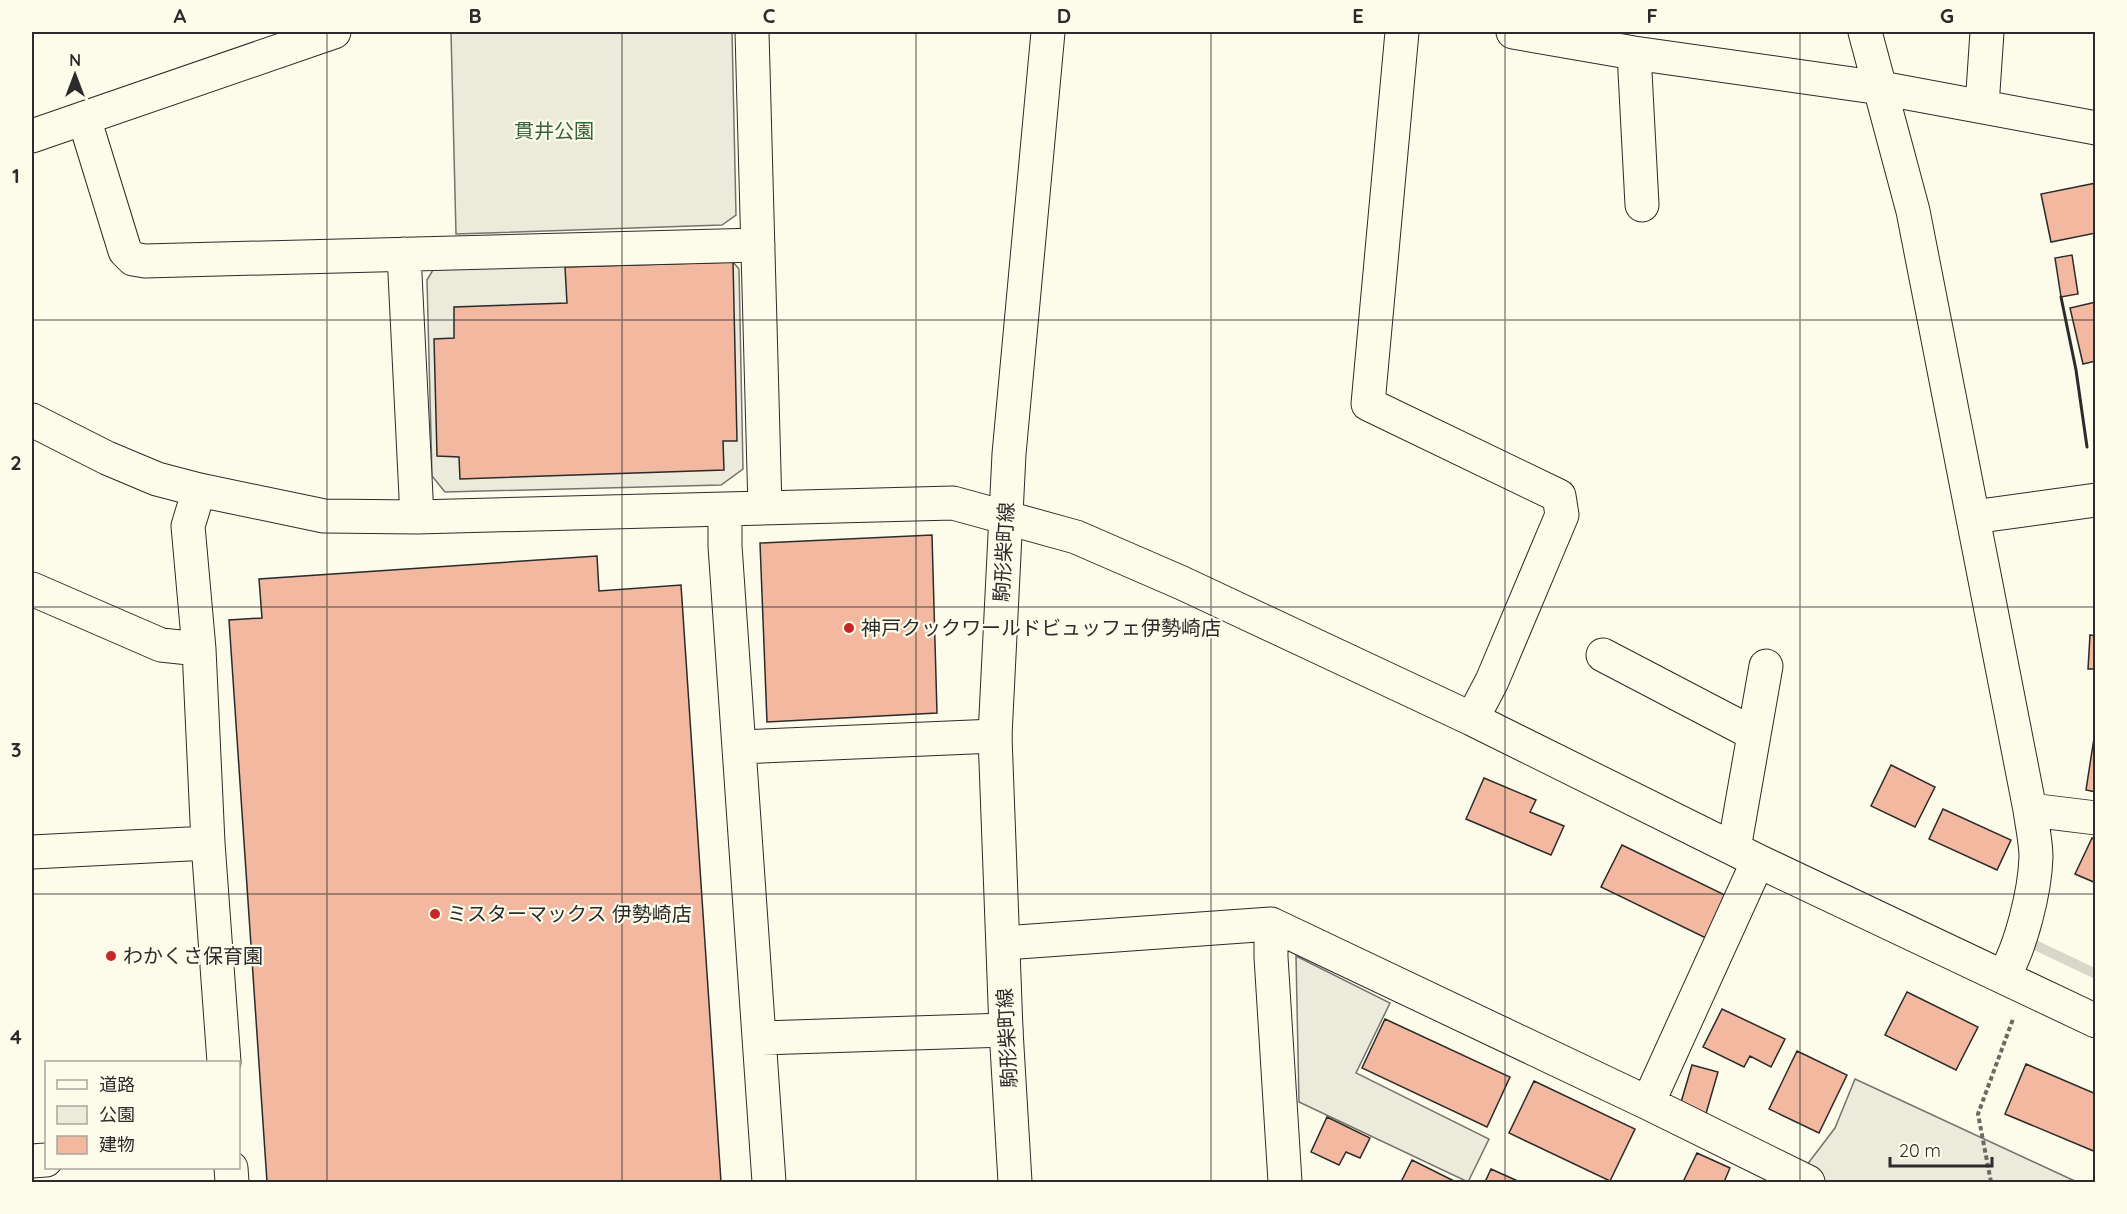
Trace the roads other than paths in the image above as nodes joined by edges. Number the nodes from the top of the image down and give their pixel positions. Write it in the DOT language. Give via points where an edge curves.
graph roads {
  1 [pos="334,32"];
  2 [pos="752,32"];
  3 [pos="1048,32"];
  4 [pos="1402,32"];
  5 [pos="1514,32"];
  6 [pos="1865,32"];
  7 [pos="1987,32"];
  8 [pos="1634,53"];
  9 [pos="1881,88"];
  10 [pos="1982,106"];
  11 [pos="84,118"];
  12 [pos="2096,128"];
  13 [pos="32,136"];
  14 [pos="1642,205"];
  15 [pos="758,245"];
  16 [pos="404,254"];
  17 [pos="32,420"];
  18 [pos="199,490"];
  19 [pos="2096,500"];
  20 [pos="765,508"];
  21 [pos="725,510"];
  22 [pos="417,517"];
  23 [pos="1973,517"];
  24 [pos="1006,518"];
  25 [pos="32,589"];
  26 [pos="199,649"];
  27 [pos="1603,655"];
  28 [pos="1766,666"];
  29 [pos="1472,719"];
  30 [pos="1754,734"];
  31 [pos="995,736"];
  32 [pos="740,747"];
  33 [pos="2030,810"];
  34 [pos="2096,818"];
  35 [pos="208,843"];
  36 [pos="32,852"];
  37 [pos="1746,855"];
  38 [pos="1271,924"];
  39 [pos="1004,943"];
  40 [pos="2014,982"];
  41 [pos="2096,1021"];
  42 [pos="1006,1030"];
  43 [pos="759,1038"];
  44 [pos="224,1061"];
  45 [pos="1648,1103"];
  46 [pos="770,1182"];
  47 [pos="1015,1182"];
  48 [pos="1285,1182"];
  49 [pos="1808,1182"];
  1 -- 11 [label="street"];
  2 -- 15 [label="street"];
  3 -- 24 [label="street, 駒形柴町線" via="1017,352"];
  4 -- 29 [label="street" via="1368,404 1559,496 1562,515"];
  5 -- 8 [label="street"];
  6 -- 9 [label="street"];
  7 -- 10 [label="street"];
  8 -- 9 [label="street"];
  8 -- 14 [label="street"];
  9 -- 10 [label="street"];
  9 -- 23 [label="street" via="1913,211"];
  10 -- 12 [label="street"];
  11 -- 13 [label="street"];
  11 -- 16 [label="street" via="125,251 133,259"];
  15 -- 16 [label="street"];
  15 -- 20 [label="street"];
  16 -- 22 [label="street"];
  17 -- 18 [label="street" via="127,467"];
  18 -- 22 [label="street" via="324,516"];
  18 -- 26 [label="street" via="188,526"];
  19 -- 23 [label="street"];
  20 -- 21 [label="street"];
  20 -- 24 [label="street" via="953,503"];
  21 -- 22 [label="street"];
  21 -- 32 [label="street"];
  23 -- 33 [label="street"];
  24 -- 29 [label="street" via="1076,537"];
  24 -- 31 [label="street, 駒形柴町線"];
  25 -- 26 [label="street" via="162,645"];
  26 -- 35 [label="street"];
  27 -- 30 [label="street"];
  28 -- 30 [label="street"];
  29 -- 37 [label="street"];
  30 -- 37 [label="street"];
  31 -- 32 [label="street"];
  31 -- 39 [label="street, 駒形柴町線"];
  32 -- 43 [label="street"];
  33 -- 34 [label="street"];
  33 -- 40 [label="street" via="2036,854 2034,884 2010,966"];
  35 -- 36 [label="street"];
  35 -- 44 [label="street"];
  37 -- 40 [label="street"];
  37 -- 45 [label="street"];
  38 -- 39 [label="street"];
  38 -- 45 [label="street"];
  38 -- 48 [label="street"];
  39 -- 42 [label="street, 駒形柴町線"];
  40 -- 41 [label="street"];
  42 -- 43 [label="street"];
  42 -- 47 [label="street, 駒形柴町線"];
  43 -- 46 [label="street"];
  45 -- 49 [label="street"];
}
